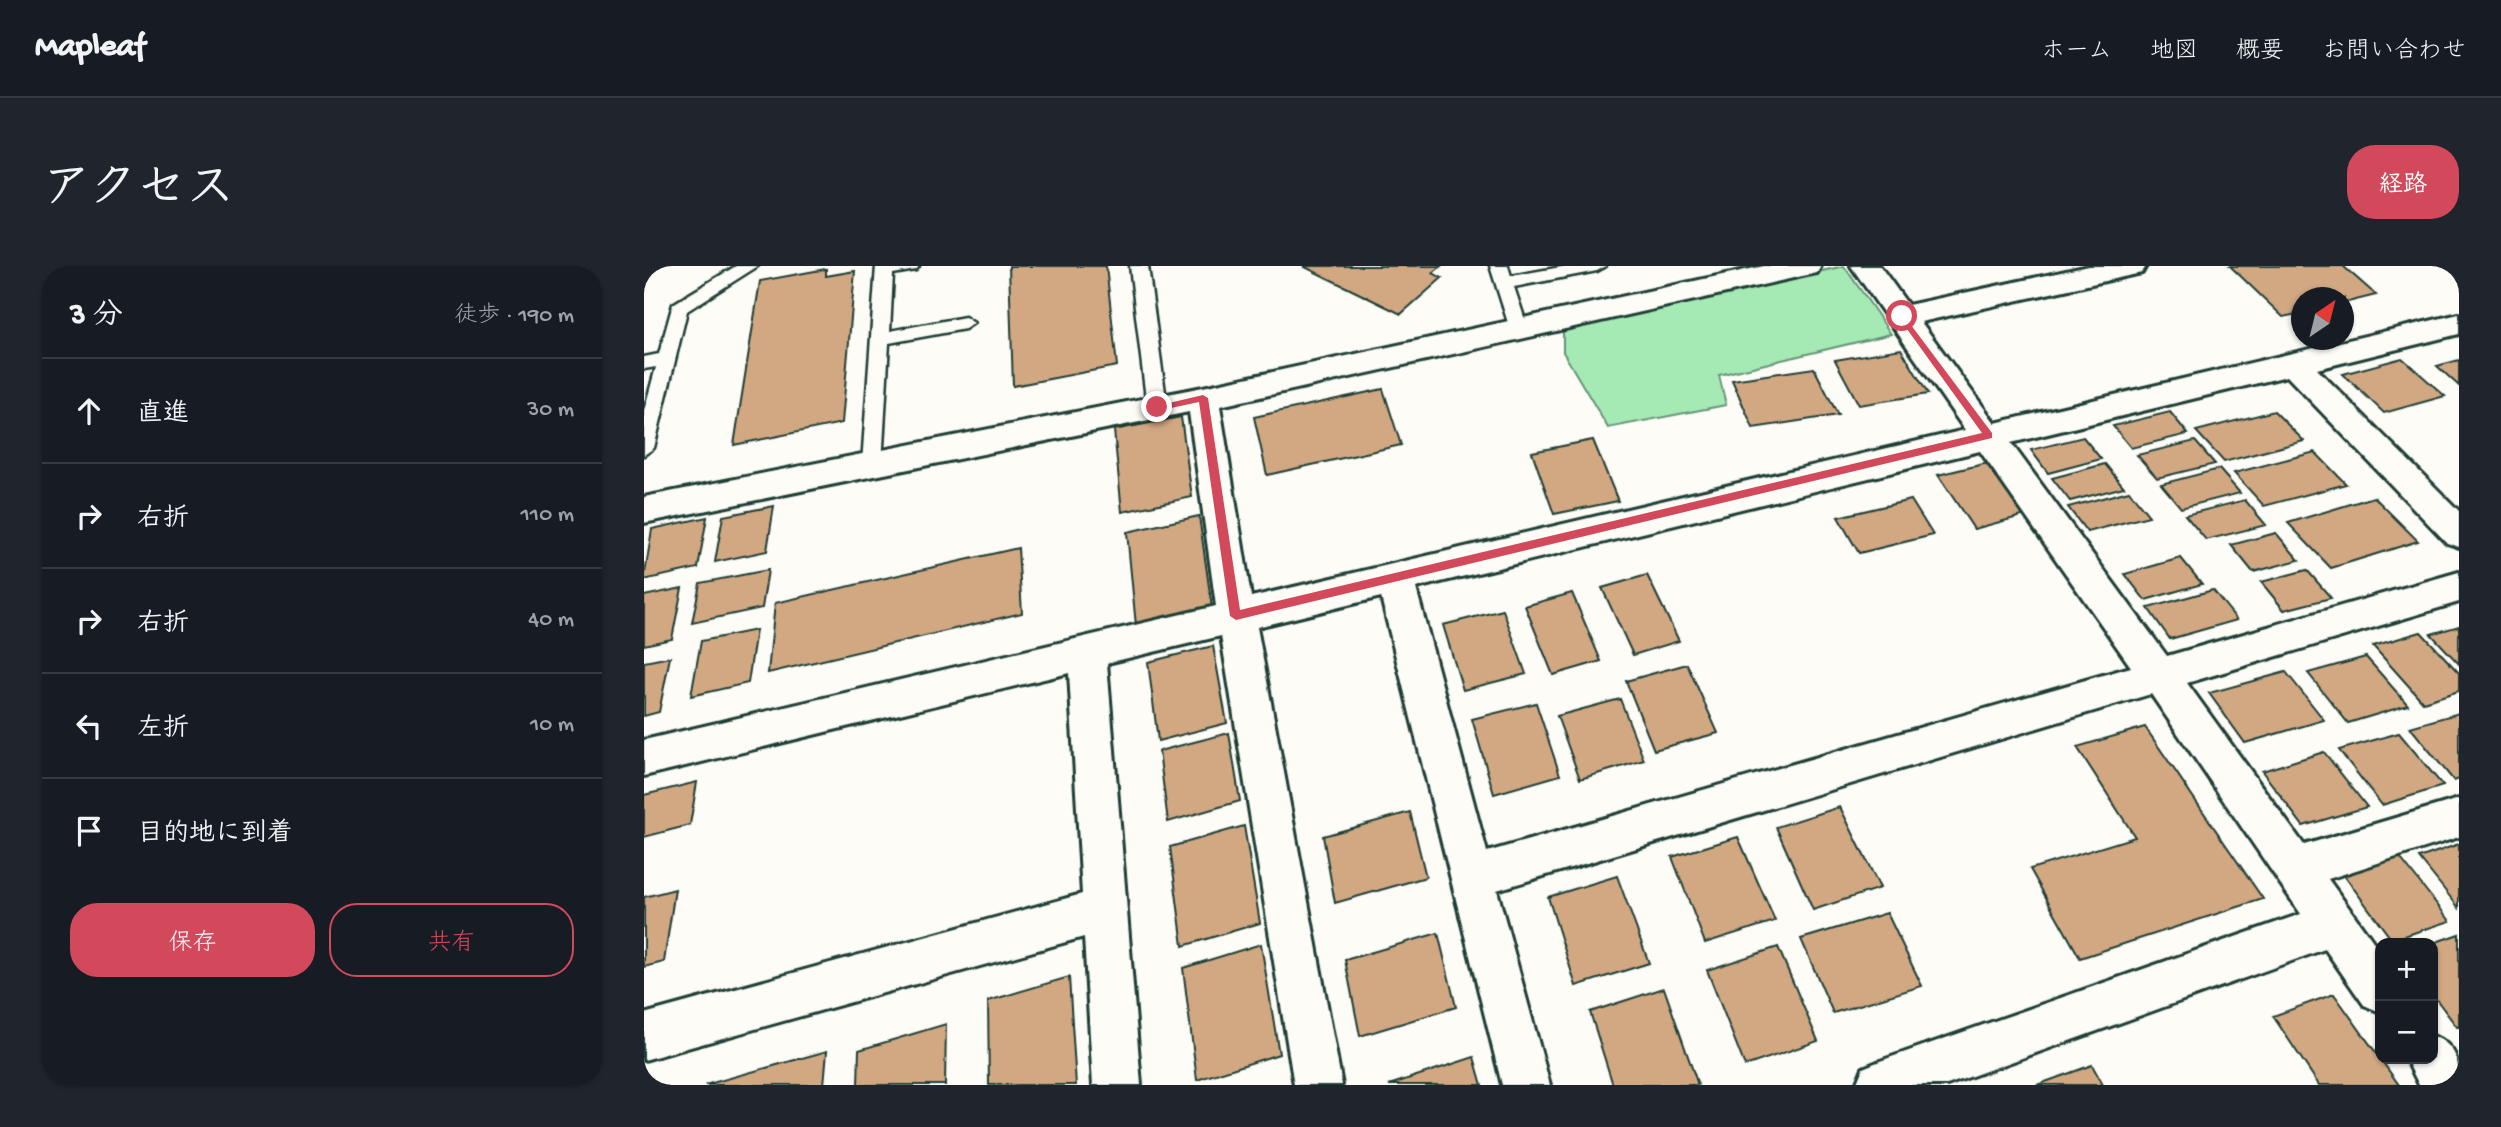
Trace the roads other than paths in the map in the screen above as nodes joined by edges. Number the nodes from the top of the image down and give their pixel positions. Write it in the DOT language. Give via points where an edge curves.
graph roads {
  1 [pos="749,266"];
  2 [pos="910,266"];
  3 [pos="1139,266"];
  4 [pos="1597,266"];
  5 [pos="1807,266"];
  6 [pos="1865,266"];
  7 [pos="2133,266"];
  8 [pos="885,268"];
  9 [pos="1502,275"];
  10 [pos="1902,316"];
  11 [pos="965,323"];
  12 [pos="2459,324"];
  13 [pos="1519,329"];
  14 [pos="880,339"];
  15 [pos="667,359"];
  16 [pos="644,363"];
  17 [pos="2295,365"];
  18 [pos="1203,398"];
  19 [pos="1157,407"];
  20 [pos="1989,435"];
  21 [pos="644,448"];
  22 [pos="872,464"];
  23 [pos="644,510"];
  24 [pos="2459,533"];
  25 [pos="1395,578"];
  26 [pos="2459,587"];
  27 [pos="1236,616"];
  28 [pos="1087,653"];
  29 [pos="2159,674"];
  30 [pos="644,758"];
  31 [pos="2459,818"];
  32 [pos="2295,868"];
  33 [pos="1472,877"];
  34 [pos="1103,910"];
  35 [pos="2334,924"];
  36 [pos="2375,982"];
  37 [pos="644,1037"];
  38 [pos="1117,1085"];
  39 [pos="1318,1085"];
  40 [pos="1526,1085"];
  41 [pos="1880,1085"];
  1 -- 15 [label="lane" via="679,308"];
  2 -- 8 [label="lane"];
  3 -- 19 [label="lane"];
  4 -- 9 [label="lane"];
  5 -- 13 [label="street"];
  6 -- 10 [label="street"];
  7 -- 10 [label="street"];
  8 -- 14 [label="lane"];
  9 -- 13 [label="lane"];
  10 -- 20 [label="street"];
  11 -- 14 [label="lane"];
  12 -- 17 [label="street"];
  13 -- 18 [label="street"];
  14 -- 22 [label="lane"];
  15 -- 16 [label="lane"];
  15 -- 21 [label="lane"];
  17 -- 20 [label="street"];
  17 -- 24 [label="street"];
  18 -- 19 [label="street"];
  18 -- 27 [label="street"];
  19 -- 22 [label="street"];
  20 -- 25 [label="street"];
  20 -- 29 [label="street"];
  22 -- 23 [label="street"];
  25 -- 27 [label="street"];
  25 -- 33 [label="street"];
  26 -- 29 [label="street"];
  27 -- 28 [label="street"];
  27 -- 39 [label="street"];
  28 -- 30 [label="street"];
  28 -- 34 [label="street"];
  29 -- 32 [label="street"];
  29 -- 33 [label="street"];
  31 -- 32 [label="street"];
  32 -- 35 [label="street"];
  33 -- 40 [label="street"];
  34 -- 37 [label="street"];
  34 -- 38 [label="street"];
  35 -- 36 [label="street"];
  35 -- 41 [label="street"];
}
